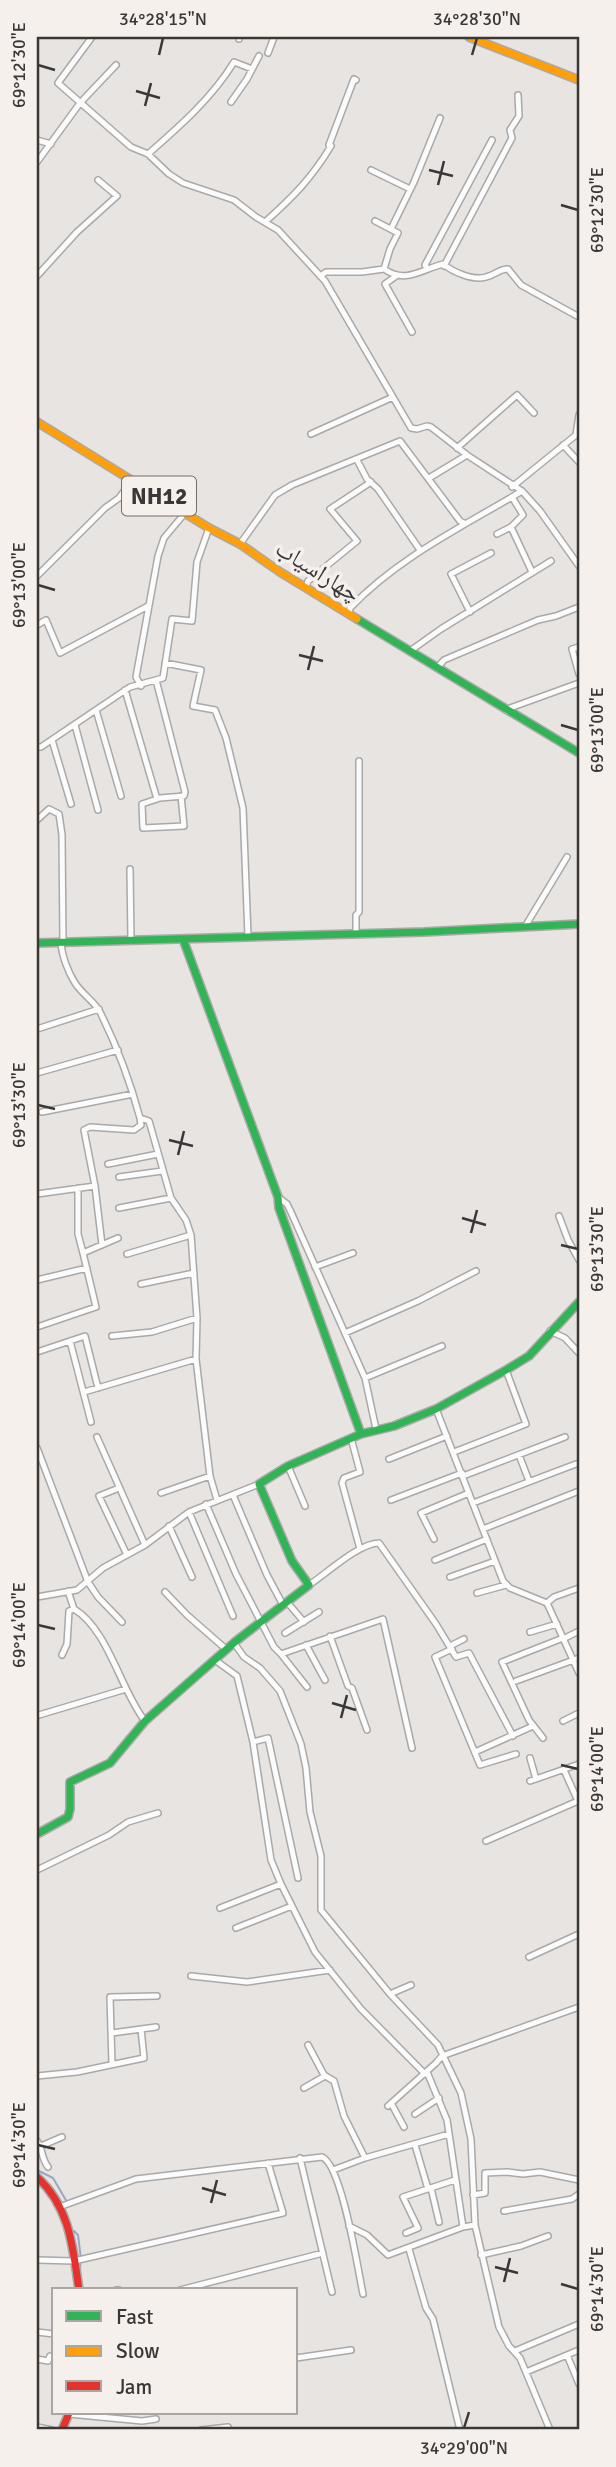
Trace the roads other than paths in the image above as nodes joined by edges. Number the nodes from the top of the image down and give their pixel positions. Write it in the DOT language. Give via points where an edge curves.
graph roads {
  1 [pos="92,37"];
  2 [pos="274,37"];
  3 [pos="469,37"];
  4 [pos="268,53"];
  5 [pos="259,56"];
  6 [pos="116,65"];
  7 [pos="252,69"];
  8 [pos="356,80"];
  9 [pos="579,80"];
  10 [pos="518,95"];
  11 [pos="231,102"];
  12 [pos="80,103"];
  13 [pos="440,118"];
  14 [pos="37,140"];
  15 [pos="492,140"];
  16 [pos="51,144"];
  17 [pos="148,154"];
  18 [pos="37,162"];
  19 [pos="371,170"];
  20 [pos="98,180"];
  21 [pos="410,188"];
  22 [pos="375,221"];
  23 [pos="265,222"];
  24 [pos="391,229"];
  25 [pos="444,265"];
  26 [pos="428,268"];
  27 [pos="384,269"];
  28 [pos="37,276"];
  29 [pos="320,276"];
  30 [pos="396,276"];
  31 [pos="579,317"];
  32 [pos="412,332"];
  33 [pos="393,397"];
  34 [pos="534,413"];
  35 [pos="579,415"];
  36 [pos="37,422"];
  37 [pos="311,434"];
  38 [pos="563,445"];
  39 [pos="457,448"];
  40 [pos="467,455"];
  41 [pos="357,460"];
  42 [pos="579,463"];
  43 [pos="429,478"];
  44 [pos="132,480"];
  45 [pos="371,482"];
  46 [pos="512,487"];
  47 [pos="522,491"];
  48 [pos="512,497"];
  49 [pos="185,513"];
  50 [pos="464,523"];
  51 [pos="510,527"];
  52 [pos="209,528"];
  53 [pos="497,534"];
  54 [pos="240,544"];
  55 [pos="420,550"];
  56 [pos="491,553"];
  57 [pos="577,555"];
  58 [pos="551,561"];
  59 [pos="579,566"];
  60 [pos="38,572"];
  61 [pos="532,572"];
  62 [pos="306,587"];
  63 [pos="148,606"];
  64 [pos="579,607"];
  65 [pos="470,612"];
  66 [pos="349,614"];
  67 [pos="37,625"];
  68 [pos="579,647"];
  69 [pos="410,651"];
  70 [pos="164,663"];
  71 [pos="437,668"];
  72 [pos="579,674"];
  73 [pos="156,680"];
  74 [pos="579,683"];
  75 [pos="141,685"];
  76 [pos="125,690"];
  77 [pos="96,710"];
  78 [pos="508,711"];
  79 [pos="75,725"];
  80 [pos="52,740"];
  81 [pos="37,747"];
  82 [pos="579,753"];
  83 [pos="359,761"];
  84 [pos="121,796"];
  85 [pos="181,796"];
  86 [pos="158,799"];
  87 [pos="71,804"];
  88 [pos="98,810"];
  89 [pos="37,820"];
  90 [pos="567,858"];
  91 [pos="130,869"];
  92 [pos="579,924"];
  93 [pos="526,925"];
  94 [pos="356,934"];
  95 [pos="248,936"];
  96 [pos="183,939"];
  97 [pos="131,941"];
  98 [pos="37,943"];
  99 [pos="62,943"];
  100 [pos="99,1009"];
  101 [pos="37,1029"];
  102 [pos="118,1050"];
  103 [pos="37,1073"];
  104 [pos="134,1094"];
  105 [pos="41,1112"];
  106 [pos="140,1118"];
  107 [pos="158,1154"];
  108 [pos="108,1164"];
  109 [pos="162,1171"];
  110 [pos="119,1177"];
  111 [pos="95,1186"];
  112 [pos="78,1188"];
  113 [pos="37,1194"];
  114 [pos="278,1197"];
  115 [pos="172,1198"];
  116 [pos="119,1208"];
  117 [pos="559,1216"];
  118 [pos="191,1236"];
  119 [pos="118,1238"];
  120 [pos="102,1245"];
  121 [pos="83,1253"];
  122 [pos="353,1253"];
  123 [pos="127,1254"];
  124 [pos="579,1260"];
  125 [pos="315,1267"];
  126 [pos="87,1268"];
  127 [pos="475,1271"];
  128 [pos="194,1273"];
  129 [pos="37,1280"];
  130 [pos="141,1284"];
  131 [pos="579,1302"];
  132 [pos="197,1318"];
  133 [pos="37,1327"];
  134 [pos="550,1331"];
  135 [pos="345,1333"];
  136 [pos="112,1336"];
  137 [pos="70,1342"];
  138 [pos="442,1346"];
  139 [pos="37,1352"];
  140 [pos="579,1353"];
  141 [pos="196,1359"];
  142 [pos="506,1370"];
  143 [pos="365,1378"];
  144 [pos="98,1388"];
  145 [pos="84,1392"];
  146 [pos="436,1409"];
  147 [pos="91,1422"];
  148 [pos="376,1429"];
  149 [pos="361,1434"];
  150 [pos="447,1436"];
  151 [pos="97,1437"];
  152 [pos="565,1437"];
  153 [pos="351,1438"];
  154 [pos="37,1448"];
  155 [pos="454,1452"];
  156 [pos="519,1455"];
  157 [pos="389,1459"];
  158 [pos="576,1464"];
  159 [pos="288,1466"];
  160 [pos="462,1474"];
  161 [pos="210,1475"];
  162 [pos="528,1481"];
  163 [pos="259,1484"];
  164 [pos="119,1488"];
  165 [pos="579,1492"];
  166 [pos="160,1493"];
  167 [pos="469,1493"];
  168 [pos="233,1495"];
  169 [pos="217,1500"];
  170 [pos="391,1500"];
  171 [pos="473,1503"];
  172 [pos="206,1504"];
  173 [pos="305,1506"];
  174 [pos="189,1512"];
  175 [pos="169,1526"];
  176 [pos="483,1529"];
  177 [pos="434,1539"];
  178 [pos="487,1539"];
  179 [pos="145,1545"];
  180 [pos="360,1549"];
  181 [pos="127,1555"];
  182 [pos="435,1560"];
  183 [pos="495,1561"];
  184 [pos="192,1577"];
  185 [pos="450,1577"];
  186 [pos="88,1582"];
  187 [pos="309,1585"];
  188 [pos="506,1585"];
  189 [pos="579,1588"];
  190 [pos="68,1591"];
  191 [pos="165,1592"];
  192 [pos="477,1593"];
  193 [pos="37,1597"];
  194 [pos="285,1603"];
  195 [pos="547,1603"];
  196 [pos="74,1609"];
  197 [pos="319,1612"];
  198 [pos="233,1616"];
  199 [pos="262,1621"];
  200 [pos="122,1622"];
  201 [pos="303,1622"];
  202 [pos="557,1624"];
  203 [pos="579,1631"];
  204 [pos="530,1632"];
  205 [pos="285,1633"];
  206 [pos="330,1636"];
  207 [pos="563,1638"];
  208 [pos="464,1639"];
  209 [pos="234,1643"];
  210 [pos="306,1645"];
  211 [pos="451,1647"];
  212 [pos="227,1650"];
  213 [pos="281,1654"];
  214 [pos="62,1655"];
  215 [pos="576,1659"];
  216 [pos="215,1660"];
  217 [pos="579,1673"];
  218 [pos="325,1679"];
  219 [pos="516,1681"];
  220 [pos="307,1687"];
  221 [pos="126,1689"];
  222 [pos="579,1713"];
  223 [pos="39,1715"];
  224 [pos="145,1721"];
  225 [pos="563,1721"];
  226 [pos="533,1726"];
  227 [pos="367,1730"];
  228 [pos="513,1736"];
  229 [pos="543,1738"];
  230 [pos="253,1742"];
  231 [pos="412,1748"];
  232 [pos="475,1752"];
  233 [pos="516,1754"];
  234 [pos="530,1758"];
  235 [pos="579,1764"];
  236 [pos="564,1770"];
  237 [pos="158,1813"];
  238 [pos="37,1834"];
  239 [pos="486,1841"];
  240 [pos="37,1870"];
  241 [pos="298,1878"];
  242 [pos="281,1884"];
  243 [pos="292,1906"];
  244 [pos="220,1908"];
  245 [pos="236,1928"];
  246 [pos="579,1934"];
  247 [pos="529,1956"];
  248 [pos="330,1970"];
  249 [pos="191,1976"];
  250 [pos="411,1985"];
  251 [pos="390,1994"];
  252 [pos="157,1996"];
  253 [pos="579,2007"];
  254 [pos="156,2027"];
  255 [pos="141,2029"];
  256 [pos="112,2033"];
  257 [pos="308,2045"];
  258 [pos="442,2056"];
  259 [pos="112,2065"];
  260 [pos="426,2073"];
  261 [pos="37,2076"];
  262 [pos="325,2076"];
  263 [pos="304,2088"];
  264 [pos="439,2098"];
  265 [pos="415,2114"];
  266 [pos="404,2127"];
  267 [pos="449,2134"];
  268 [pos="62,2137"];
  269 [pos="39,2143"];
  270 [pos="415,2145"];
  271 [pos="300,2158"];
  272 [pos="365,2158"];
  273 [pos="40,2162"];
  274 [pos="268,2163"];
  275 [pos="48,2167"];
  276 [pos="333,2170"];
  277 [pos="579,2170"];
  278 [pos="37,2177"];
  279 [pos="578,2179"];
  280 [pos="455,2180"];
  281 [pos="429,2188"];
  282 [pos="579,2194"];
  283 [pos="473,2195"];
  284 [pos="66,2204"];
  285 [pos="504,2211"];
  286 [pos="439,2221"];
  287 [pos="475,2225"];
  288 [pos="349,2226"];
  289 [pos="463,2227"];
  290 [pos="406,2233"];
  291 [pos="548,2236"];
  292 [pos="409,2249"];
  293 [pos="323,2253"];
  294 [pos="481,2255"];
  295 [pos="37,2260"];
  296 [pos="76,2260"];
  297 [pos="79,2288"];
  298 [pos="188,2288"];
  299 [pos="332,2292"];
  300 [pos="363,2294"];
  301 [pos="579,2324"];
  302 [pos="351,2350"];
  303 [pos="579,2350"];
  304 [pos="515,2351"];
  305 [pos="567,2355"];
  306 [pos="52,2356"];
  307 [pos="298,2358"];
  308 [pos="37,2359"];
  309 [pos="526,2372"];
  310 [pos="579,2384"];
  311 [pos="78,2414"];
  312 [pos="156,2419"];
  313 [pos="37,2427"];
  314 [pos="228,2427"];
  315 [pos="52,2430"];
  316 [pos="201,2430"];
  317 [pos="460,2430"];
  318 [pos="550,2430"];
  1 -- 12 [label="street" via="58,83"];
  2 -- 4 [label="street"];
  3 -- 9 [label="main road"];
  5 -- 7 [label="street"];
  6 -- 12 [label="street"];
  7 -- 11 [label="street"];
  7 -- 17 [label="street" via="234,62 206,100"];
  8 -- 23 [label="street" via="323,160 304,187"];
  10 -- 25 [label="street" via="519,116 510,130 512,138"];
  12 -- 16 [label="street"];
  12 -- 17 [label="street" via="131,147"];
  13 -- 21 [label="street"];
  14 -- 16 [label="street"];
  15 -- 26 [label="street" via="425,265"];
  16 -- 18 [label="street"];
  17 -- 23 [label="street" via="183,183 234,200"];
  19 -- 21 [label="street"];
  20 -- 28 [label="street" via="117,196"];
  21 -- 24 [label="street"];
  22 -- 24 [label="street"];
  23 -- 29 [label="street"];
  24 -- 27 [label="street" via="398,233"];
  25 -- 26 [label="street"];
  25 -- 31 [label="street" via="470,277 485,278 508,270 521,285"];
  26 -- 30 [label="street"];
  27 -- 29 [label="street"];
  27 -- 30 [label="street"];
  29 -- 33 [label="street"];
  30 -- 32 [label="street" via="384,284"];
  33 -- 37 [label="street"];
  33 -- 39 [label="street" via="411,428 427,426"];
  34 -- 39 [label="street" via="517,395"];
  35 -- 38 [label="street" via="576,435"];
  36 -- 44 [label="main road, چهاراسیاب / NH12"];
  38 -- 42 [label="street"];
  38 -- 46 [label="street"];
  39 -- 40 [label="street"];
  40 -- 43 [label="street"];
  40 -- 46 [label="street"];
  41 -- 43 [label="street" via="400,441"];
  41 -- 45 [label="street"];
  41 -- 54 [label="street" via="275,495"];
  43 -- 50 [label="street"];
  44 -- 49 [label="main road, چهاراسیاب / NH12"];
  44 -- 60 [label="street" via="119,498"];
  45 -- 55 [label="street"];
  45 -- 62 [label="street" via="330,509 357,541 308,580"];
  46 -- 47 [label="street"];
  47 -- 48 [label="street"];
  47 -- 57 [label="street"];
  48 -- 50 [label="street"];
  48 -- 51 [label="street" via="523,515"];
  49 -- 52 [label="main road, چهاراسیاب / NH12"];
  49 -- 63 [label="street" via="164,537"];
  50 -- 55 [label="street"];
  51 -- 53 [label="street"];
  51 -- 61 [label="street"];
  52 -- 54 [label="main road, چهاراسیاب / NH12"];
  52 -- 70 [label="street" via="197,562 192,621 172,619"];
  54 -- 62 [label="main road, چهاراسیاب / NH12"];
  55 -- 66 [label="street" via="371,587"];
  56 -- 65 [label="street" via="451,574"];
  57 -- 59 [label="street"];
  58 -- 61 [label="street"];
  61 -- 65 [label="street"];
  62 -- 66 [label="main road, چهاراسیاب / NH12"];
  63 -- 67 [label="street" via="60,653 46,620"];
  63 -- 75 [label="street" via="136,677"];
  64 -- 71 [label="street" via="444,660"];
  65 -- 69 [label="street"];
  66 -- 69 [label="main road, چهاراسیاب / NH12"];
  68 -- 72 [label="street" via="572,649"];
  69 -- 71 [label="main road, چهاراسیاب / NH12"];
  70 -- 73 [label="street" via="163,678"];
  70 -- 95 [label="street" via="201,670 193,705 215,710 226,738 243,808"];
  71 -- 78 [label="main road, چهاراسیاب / NH12"];
  73 -- 75 [label="street"];
  73 -- 85 [label="street" via="185,792"];
  74 -- 78 [label="street"];
  75 -- 76 [label="street"];
  76 -- 77 [label="street"];
  76 -- 86 [label="street"];
  77 -- 79 [label="street"];
  77 -- 84 [label="street"];
  78 -- 82 [label="main road, چهاراسیاب / NH12"];
  79 -- 80 [label="street"];
  79 -- 88 [label="street"];
  80 -- 81 [label="street"];
  80 -- 87 [label="street"];
  83 -- 94 [label="street"];
  85 -- 86 [label="street"];
  85 -- 86 [label="street" via="184,826 143,828 142,804"];
  89 -- 99 [label="street" via="49,809 60,814"];
  90 -- 93 [label="street"];
  91 -- 97 [label="street"];
  92 -- 93 [label="main road"];
  93 -- 94 [label="main road"];
  94 -- 95 [label="main road"];
  95 -- 96 [label="main road"];
  96 -- 97 [label="main road"];
  96 -- 114 [label="main road"];
  97 -- 99 [label="main road"];
  98 -- 99 [label="main road"];
  99 -- 100 [label="street" via="75,983"];
  100 -- 101 [label="street"];
  100 -- 102 [label="street"];
  102 -- 103 [label="street"];
  102 -- 104 [label="street"];
  104 -- 105 [label="street"];
  104 -- 106 [label="street"];
  106 -- 107 [label="street" via="149,1121"];
  106 -- 111 [label="street" via="141,1125 134,1130 84,1130"];
  107 -- 108 [label="street"];
  107 -- 109 [label="street"];
  109 -- 110 [label="street"];
  109 -- 115 [label="street"];
  111 -- 112 [label="street"];
  111 -- 120 [label="street"];
  112 -- 113 [label="street"];
  112 -- 121 [label="street" via="78,1234"];
  114 -- 125 [label="street" via="287,1204"];
  114 -- 149 [label="main road"];
  115 -- 116 [label="street"];
  115 -- 118 [label="street"];
  117 -- 124 [label="street"];
  118 -- 123 [label="street"];
  118 -- 128 [label="street"];
  119 -- 120 [label="street"];
  120 -- 121 [label="street"];
  121 -- 126 [label="street"];
  122 -- 125 [label="street"];
  125 -- 135 [label="street"];
  126 -- 129 [label="street"];
  126 -- 133 [label="street" via="96,1307"];
  127 -- 135 [label="street"];
  128 -- 130 [label="street"];
  128 -- 132 [label="street"];
  131 -- 134 [label="main road"];
  132 -- 136 [label="street" via="152,1332"];
  132 -- 141 [label="street"];
  134 -- 140 [label="street"];
  134 -- 142 [label="main road" via="529,1356"];
  135 -- 143 [label="street"];
  137 -- 139 [label="street"];
  137 -- 144 [label="street" via="85,1336"];
  137 -- 145 [label="street"];
  138 -- 143 [label="street"];
  141 -- 144 [label="street"];
  141 -- 161 [label="street"];
  142 -- 146 [label="main road"];
  142 -- 155 [label="street" via="526,1424"];
  143 -- 148 [label="street"];
  144 -- 145 [label="street"];
  145 -- 147 [label="street"];
  146 -- 148 [label="main road"];
  146 -- 150 [label="street"];
  148 -- 149 [label="main road"];
  149 -- 153 [label="main road"];
  150 -- 155 [label="street"];
  150 -- 157 [label="street"];
  151 -- 164 [label="street"];
  152 -- 156 [label="street"];
  153 -- 159 [label="main road"];
  153 -- 180 [label="street" via="360,1472 342,1482"];
  154 -- 186 [label="street"];
  155 -- 160 [label="street"];
  156 -- 160 [label="street"];
  156 -- 162 [label="street"];
  158 -- 162 [label="street"];
  159 -- 163 [label="main road"];
  159 -- 173 [label="street"];
  160 -- 167 [label="street"];
  160 -- 170 [label="street"];
  161 -- 166 [label="street"];
  161 -- 169 [label="street"];
  162 -- 171 [label="street"];
  163 -- 168 [label="street"];
  163 -- 187 [label="main road" via="292,1561"];
  164 -- 179 [label="street"];
  164 -- 181 [label="street" via="99,1496"];
  165 -- 176 [label="street"];
  167 -- 171 [label="street"];
  167 -- 177 [label="street" via="421,1513"];
  168 -- 169 [label="street"];
  168 -- 194 [label="street" via="267,1575"];
  169 -- 172 [label="street"];
  171 -- 176 [label="street"];
  172 -- 174 [label="street"];
  172 -- 199 [label="street"];
  174 -- 175 [label="street"];
  174 -- 198 [label="street"];
  175 -- 179 [label="street"];
  175 -- 184 [label="street"];
  176 -- 178 [label="street"];
  178 -- 182 [label="street"];
  178 -- 183 [label="street"];
  179 -- 181 [label="street"];
  180 -- 187 [label="street"];
  180 -- 211 [label="street" via="379,1543"];
  181 -- 186 [label="street"];
  183 -- 185 [label="street"];
  183 -- 188 [label="street"];
  186 -- 190 [label="street"];
  186 -- 200 [label="street"];
  187 -- 194 [label="main road"];
  188 -- 192 [label="street"];
  188 -- 195 [label="street"];
  189 -- 195 [label="street"];
  190 -- 193 [label="street"];
  190 -- 196 [label="street"];
  191 -- 212 [label="street"];
  194 -- 199 [label="main road"];
  194 -- 201 [label="street"];
  195 -- 202 [label="street"];
  196 -- 214 [label="street" via="69,1611"];
  196 -- 221 [label="street" via="85,1616 115,1662"];
  197 -- 201 [label="street"];
  199 -- 209 [label="main road"];
  199 -- 213 [label="street"];
  201 -- 205 [label="street"];
  202 -- 204 [label="street"];
  202 -- 207 [label="street"];
  203 -- 207 [label="street"];
  206 -- 210 [label="street"];
  206 -- 227 [label="street"];
  206 -- 231 [label="street" via="383,1619"];
  207 -- 215 [label="street"];
  207 -- 226 [label="street" via="502,1662"];
  208 -- 211 [label="street"];
  209 -- 212 [label="main road"];
  209 -- 251 [label="street" via="280,1691 301,1744 321,1856 321,1910"];
  210 -- 213 [label="street"];
  210 -- 218 [label="street"];
  211 -- 228 [label="street" via="456,1657 469,1653"];
  211 -- 232 [label="street" via="435,1657"];
  212 -- 216 [label="main road"];
  213 -- 220 [label="street"];
  215 -- 217 [label="street"];
  215 -- 219 [label="street"];
  216 -- 224 [label="main road"];
  216 -- 230 [label="street" via="237,1676"];
  221 -- 223 [label="street"];
  221 -- 224 [label="street"];
  222 -- 225 [label="street"];
  224 -- 238 [label="main road" via="110,1763 70,1782 68,1818"];
  226 -- 228 [label="street"];
  226 -- 229 [label="street"];
  228 -- 232 [label="street"];
  230 -- 241 [label="street" via="268,1738"];
  230 -- 242 [label="street" via="269,1851"];
  232 -- 233 [label="street" via="481,1766"];
  234 -- 236 [label="street" via="533,1780"];
  235 -- 236 [label="street"];
  236 -- 239 [label="street" via="578,1801"];
  237 -- 240 [label="street" via="128,1822"];
  242 -- 243 [label="street"];
  242 -- 244 [label="street"];
  243 -- 245 [label="street"];
  243 -- 248 [label="street" via="310,1944"];
  246 -- 247 [label="street"];
  248 -- 249 [label="street" via="247,1982"];
  248 -- 260 [label="street" via="361,2009"];
  250 -- 251 [label="street"];
  251 -- 258 [label="street" via="438,2045"];
  252 -- 256 [label="street" via="110,1997"];
  253 -- 258 [label="street"];
  254 -- 255 [label="street"];
  255 -- 256 [label="street"];
  255 -- 259 [label="street" via="144,2059"];
  256 -- 259 [label="street"];
  257 -- 262 [label="street"];
  258 -- 260 [label="street"];
  258 -- 283 [label="street" via="461,2093 467,2118"];
  259 -- 261 [label="street"];
  260 -- 264 [label="street"];
  260 -- 266 [label="street" via="389,2104"];
  262 -- 263 [label="street"];
  262 -- 272 [label="street" via="334,2081"];
  264 -- 265 [label="street"];
  264 -- 267 [label="street"];
  267 -- 270 [label="street"];
  267 -- 280 [label="street"];
  268 -- 269 [label="street"];
  269 -- 273 [label="street"];
  270 -- 272 [label="street"];
  270 -- 281 [label="street"];
  271 -- 274 [label="street"];
  271 -- 276 [label="street" via="322,2157"];
  271 -- 293 [label="street"];
  272 -- 276 [label="street"];
  273 -- 275 [label="street"];
  274 -- 284 [label="street" via="136,2179"];
  274 -- 296 [label="street" via="284,2213"];
  276 -- 288 [label="street"];
  277 -- 279 [label="street"];
  278 -- 284 [label="main road"];
  279 -- 283 [label="street" via="540,2172 485,2174 485,2193"];
  280 -- 281 [label="street"];
  280 -- 289 [label="street"];
  281 -- 286 [label="street"];
  281 -- 290 [label="street" via="403,2197 418,2228"];
  282 -- 285 [label="street"];
  283 -- 287 [label="street"];
  284 -- 296 [label="main road"];
  287 -- 289 [label="street"];
  287 -- 294 [label="street"];
  288 -- 292 [label="street" via="367,2235 388,2255"];
  288 -- 300 [label="street"];
  289 -- 292 [label="street"];
  291 -- 294 [label="street"];
  292 -- 317 [label="street" via="433,2319"];
  293 -- 298 [label="street"];
  293 -- 299 [label="street"];
  294 -- 304 [label="street" via="499,2327"];
  295 -- 296 [label="street"];
  296 -- 297 [label="main road"];
  301 -- 304 [label="street"];
  302 -- 307 [label="street"];
  303 -- 305 [label="street"];
  304 -- 309 [label="street"];
  305 -- 309 [label="street"];
  305 -- 310 [label="street"];
  306 -- 308 [label="street" via="48,2361"];
  309 -- 318 [label="street"];
  311 -- 312 [label="street"];
  313 -- 315 [label="street"];
  314 -- 316 [label="street"];
}
